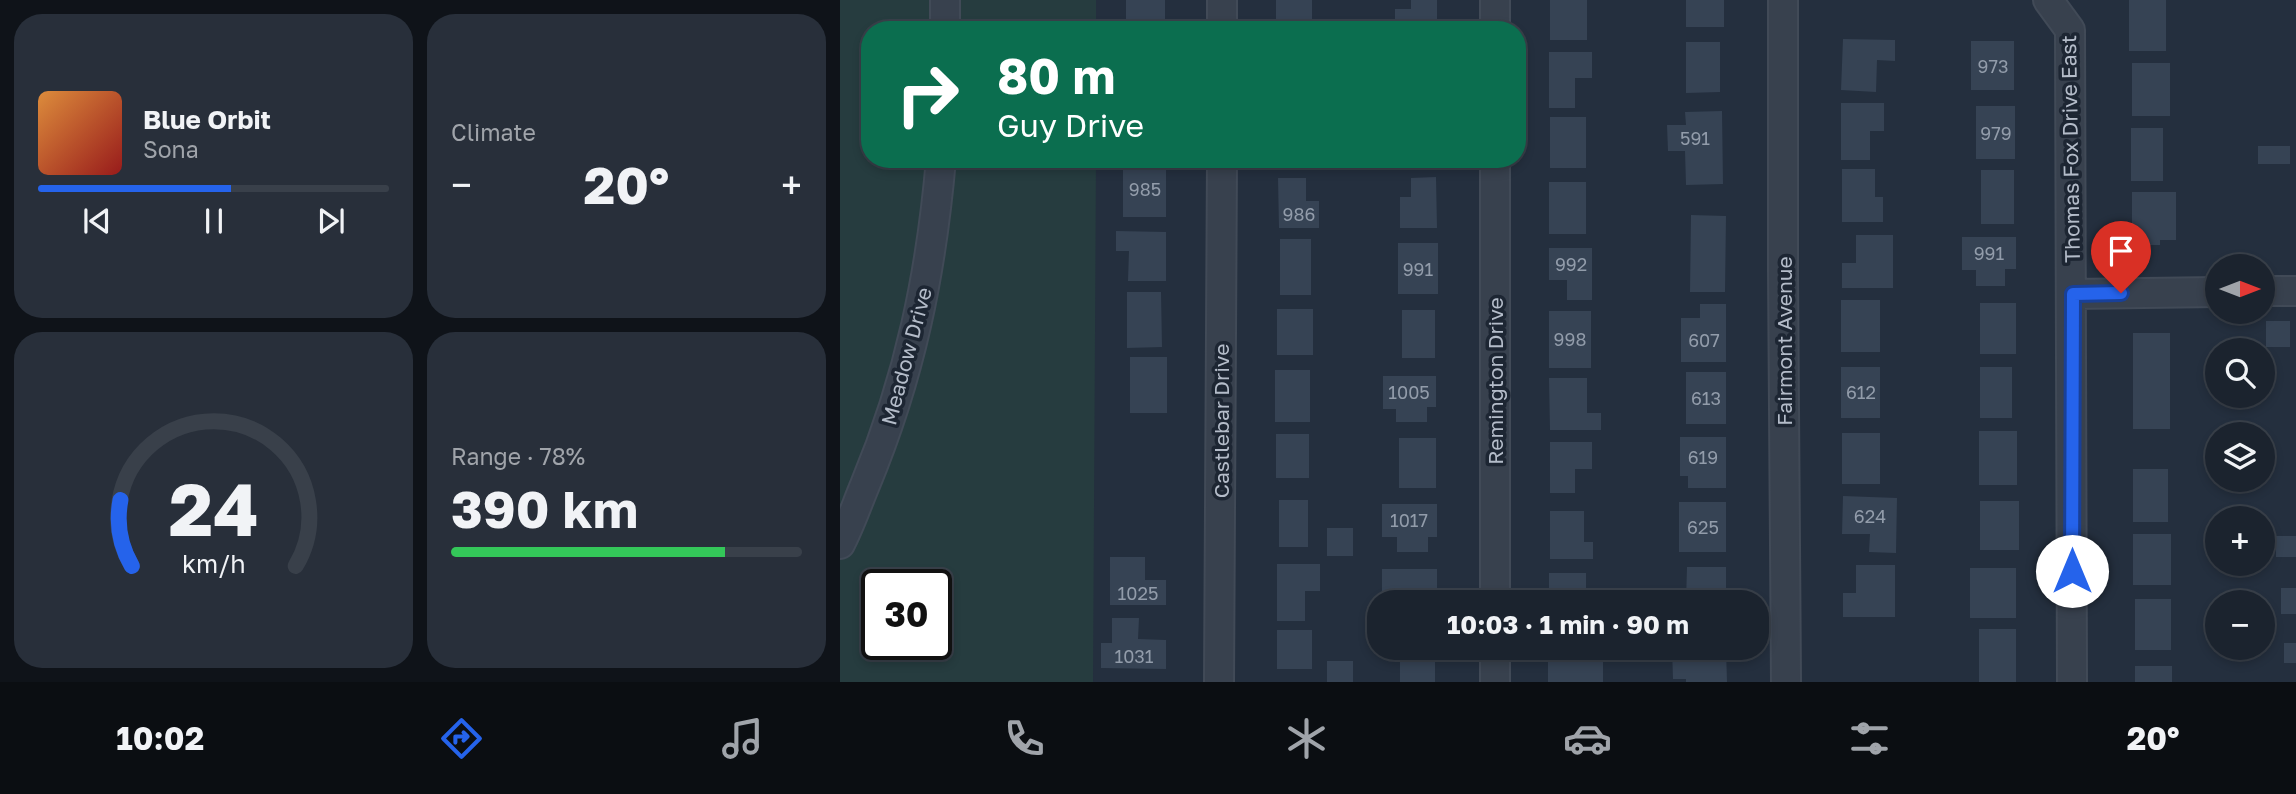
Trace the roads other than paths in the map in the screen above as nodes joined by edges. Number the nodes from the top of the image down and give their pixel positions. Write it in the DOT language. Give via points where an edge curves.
graph roads {
  1 [pos="945,0"];
  2 [pos="1222,0"];
  3 [pos="1495,0"];
  4 [pos="1783,0"];
  5 [pos="2048,0"];
  6 [pos="945,21"];
  7 [pos="1222,21"];
  8 [pos="1495,21"];
  9 [pos="940,168"];
  10 [pos="1222,168"];
  11 [pos="1495,168"];
  12 [pos="2275,291"];
  13 [pos="2296,291"];
  14 [pos="2205,292"];
  15 [pos="2073,294"];
  16 [pos="840,544"];
  17 [pos="1495,590"];
  18 [pos="1495,660"];
  19 [pos="1219,682"];
  20 [pos="1495,682"];
  21 [pos="1786,682"];
  22 [pos="2072,682"];
  1 -- 6 [label="street"];
  2 -- 7 [label="street"];
  3 -- 8 [label="street"];
  4 -- 21 [label="street, Fairmont Avenue"];
  5 -- 15 [label="street, Thomas Fox Drive East" via="2070,30"];
  9 -- 16 [label="street, Meadow Drive" via="921,314 903,382"];
  10 -- 19 [label="street, Castlebar Drive"];
  11 -- 17 [label="street, Remington Drive"];
  12 -- 13 [label="street"];
  14 -- 15 [label="street"];
  15 -- 22 [label="street, Thomas Fox Drive East"];
  18 -- 20 [label="street"];
}
